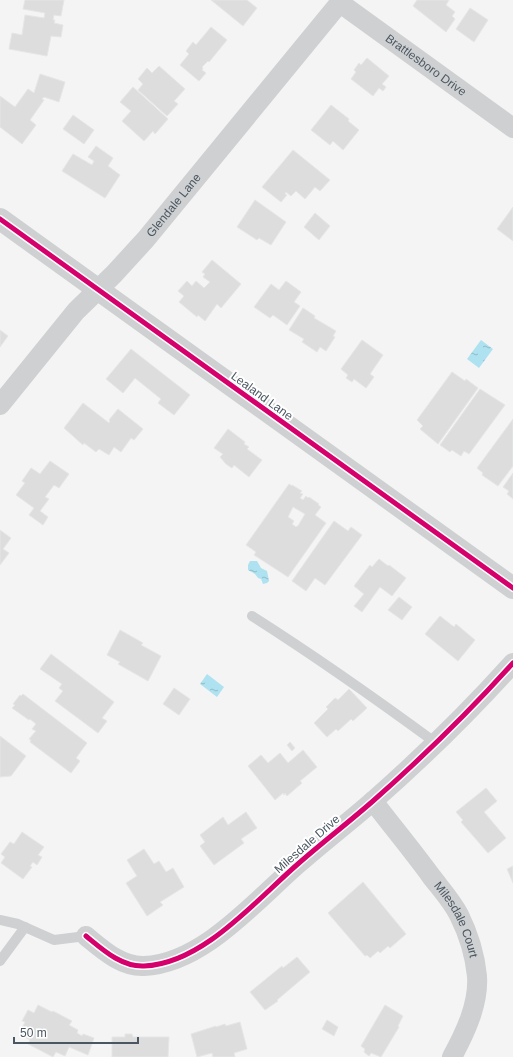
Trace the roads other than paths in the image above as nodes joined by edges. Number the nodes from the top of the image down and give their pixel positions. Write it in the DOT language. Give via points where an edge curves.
graph roads {
  1 [pos="341,1"];
  2 [pos="513,128"];
  3 [pos="0,219"];
  4 [pos="97,289"];
  5 [pos="0,405"];
  6 [pos="513,588"];
  7 [pos="252,616"];
  8 [pos="513,663"];
  9 [pos="436,744"];
  10 [pos="373,801"];
  11 [pos="0,920"];
  12 [pos="25,927"];
  13 [pos="86,936"];
  14 [pos="0,961"];
  15 [pos="452,1057"];
  1 -- 2 [label="street, Brattlesboro Drive"];
  1 -- 4 [label="street, Glendale Lane" via="146,239"];
  3 -- 4 [label="street, Lealand Lane"];
  4 -- 5 [label="street, Glendale Lane"];
  4 -- 6 [label="street, Lealand Lane"];
  7 -- 9 [label="lane" via="394,712"];
  8 -- 9 [label="street, Milesdale Drive"];
  9 -- 10 [label="street, Milesdale Drive"];
  10 -- 13 [label="street, Milesdale Drive" via="298,863 253,906 184,956 153,965 135,965 118,959"];
  10 -- 15 [label="street, Milesdale Court" via="455,909 470,942 477,977 474,1004"];
  11 -- 12 [label="lane"];
  12 -- 13 [label="lane" via="54,940"];
  12 -- 14 [label="lane"];
}
